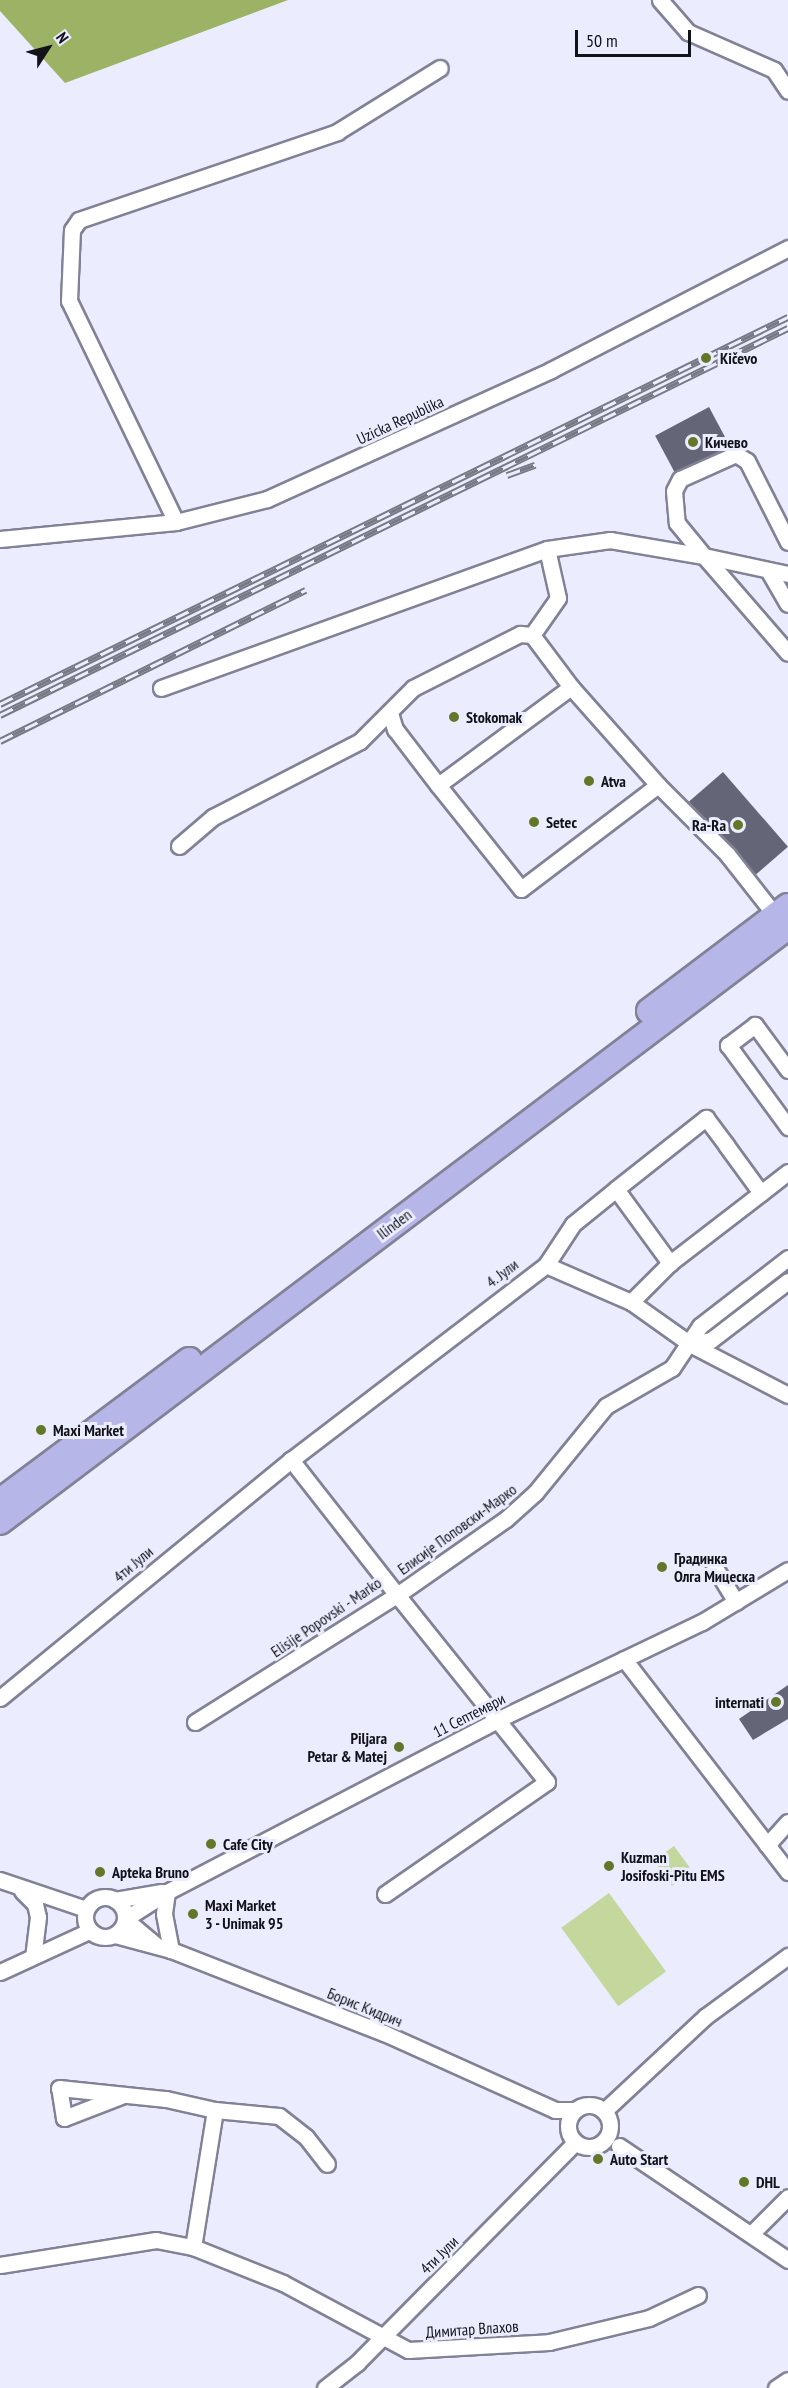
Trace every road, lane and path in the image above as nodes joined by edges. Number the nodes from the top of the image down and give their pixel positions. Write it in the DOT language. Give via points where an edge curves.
graph roads {
  1 [pos="660,0"];
  2 [pos="440,68"];
  3 [pos="788,91"];
  4 [pos="788,248"];
  5 [pos="176,522"];
  6 [pos="0,539"];
  7 [pos="788,542"];
  8 [pos="547,549"];
  9 [pos="704,556"];
  10 [pos="768,570"];
  11 [pos="788,574"];
  12 [pos="788,604"];
  13 [pos="532,635"];
  14 [pos="788,653"];
  15 [pos="571,687"];
  16 [pos="161,688"];
  17 [pos="390,712"];
  18 [pos="438,785"];
  19 [pos="658,785"];
  20 [pos="179,846"];
  21 [pos="784,916"];
  22 [pos="788,1070"];
  23 [pos="788,1127"];
  24 [pos="788,1172"];
  25 [pos="616,1189"];
  26 [pos="761,1193"];
  27 [pos="788,1258"];
  28 [pos="670,1263"];
  29 [pos="546,1265"];
  30 [pos="788,1281"];
  31 [pos="631,1302"];
  32 [pos="690,1344"];
  33 [pos="788,1395"];
  34 [pos="291,1460"];
  35 [pos="0,1501"];
  36 [pos="0,1522"];
  37 [pos="714,1566"];
  38 [pos="788,1570"];
  39 [pos="398,1595"];
  40 [pos="736,1602"];
  41 [pos="624,1659"];
  42 [pos="0,1698"];
  43 [pos="497,1720"];
  44 [pos="195,1722"];
  45 [pos="788,1822"];
  46 [pos="767,1845"];
  47 [pos="788,1872"];
  48 [pos="0,1881"];
  49 [pos="20,1889"];
  50 [pos="167,1892"];
  51 [pos="385,1894"];
  52 [pos="115,1900"];
  53 [pos="86,1909"];
  54 [pos="125,1919"];
  55 [pos="89,1931"];
  56 [pos="115,1935"];
  57 [pos="164,1948"];
  58 [pos="33,1955"];
  59 [pos="788,1956"];
  60 [pos="0,1971"];
  61 [pos="122,2096"];
  62 [pos="215,2110"];
  63 [pos="555,2110"];
  64 [pos="574,2110"];
  65 [pos="604,2111"];
  66 [pos="567,2127"];
  67 [pos="610,2129"];
  68 [pos="575,2143"];
  69 [pos="600,2145"];
  70 [pos="619,2146"];
  71 [pos="327,2164"];
  72 [pos="788,2197"];
  73 [pos="751,2234"];
  74 [pos="193,2247"];
  75 [pos="788,2260"];
  76 [pos="0,2265"];
  77 [pos="698,2295"];
  78 [pos="383,2337"];
  79 [pos="788,2380"];
  80 [pos="325,2388"];
  81 [pos="776,2388"];
  1 -- 3 [label="street" via="688,32 774,70"];
  2 -- 5 [label="street" via="337,132 79,220 72,230 69,301"];
  4 -- 5 [label="street, Uzicka Republika" via="552,370 337,470 223,513"];
  5 -- 6 [label="street, Uzicka Republika"];
  7 -- 9 [label="street" via="747,461 736,454 680,479 674,491 677,523"];
  8 -- 9 [label="street" via="610,540"];
  8 -- 13 [label="street" via="558,598"];
  8 -- 16 [label="street"];
  9 -- 10 [label="street"];
  9 -- 14 [label="street"];
  10 -- 11 [label="street"];
  10 -- 12 [label="street"];
  13 -- 15 [label="street"];
  13 -- 17 [label="street" via="520,634 421,684"];
  15 -- 18 [label="street"];
  15 -- 19 [label="street"];
  17 -- 18 [label="street" via="395,729"];
  17 -- 20 [label="street" via="360,741 213,817"];
  18 -- 19 [label="street" via="521,889"];
  19 -- 21 [label="street"];
  21 -- 35 [label="main road, Ilinden"];
  21 -- 36 [label="main road, Ilinden"];
  22 -- 23 [label="street" via="755,1025 728,1045"];
  24 -- 26 [label="street"];
  25 -- 26 [label="street" via="706,1118"];
  25 -- 28 [label="street"];
  25 -- 29 [label="street" via="573,1224"];
  26 -- 28 [label="street"];
  27 -- 32 [label="street, Елисије Поповски-Марко" via="700,1326"];
  28 -- 31 [label="street"];
  29 -- 31 [label="street, 4. Јули"];
  29 -- 34 [label="street, 4. Јули"];
  30 -- 32 [label="street" via="711,1340"];
  31 -- 32 [label="street, 4. Јули"];
  32 -- 33 [label="street, 4. Јули"];
  32 -- 39 [label="street, Елисије Поповски-Марко" via="672,1368 606,1406 535,1493 506,1519"];
  34 -- 39 [label="street, Elisije Popovski - Marko"];
  34 -- 42 [label="street, 4ти Јули"];
  37 -- 40 [label="street"];
  38 -- 40 [label="street, 11 Септември"];
  39 -- 43 [label="street"];
  39 -- 44 [label="street, Elisije Popovski - Marko"];
  40 -- 41 [label="street, 11 Септември"];
  41 -- 43 [label="street, 11 Септември"];
  41 -- 46 [label="street"];
  43 -- 50 [label="street, 11 Септември"];
  43 -- 51 [label="street" via="547,1782"];
  45 -- 46 [label="street"];
  46 -- 47 [label="street"];
  48 -- 49 [label="street"];
  49 -- 53 [label="street"];
  49 -- 58 [label="street" via="35,1904 38,1917"];
  50 -- 52 [label="street"];
  50 -- 54 [label="street"];
  50 -- 57 [label="street"];
  52 -- 53 [label="street" via="99,1898"];
  52 -- 54 [label="street"];
  53 -- 55 [label="street"];
  54 -- 56 [label="street"];
  54 -- 57 [label="street"];
  55 -- 56 [label="street" via="106,1938"];
  55 -- 58 [label="street"];
  56 -- 57 [label="street"];
  57 -- 63 [label="street, Борис Кидрич" via="384,2033"];
  58 -- 60 [label="street"];
  59 -- 65 [label="street" via="706,2016"];
  61 -- 61 [label="street" via="77,2087 59,2088 64,2118"];
  61 -- 62 [label="street" via="166,2099"];
  62 -- 71 [label="street" via="241,2109 279,2116 306,2137"];
  62 -- 74 [label="street"];
  63 -- 64 [label="street"];
  63 -- 66 [label="street"];
  64 -- 65 [label="street" via="587,2105"];
  64 -- 66 [label="street"];
  65 -- 67 [label="street"];
  66 -- 68 [label="street"];
  67 -- 69 [label="street"];
  67 -- 70 [label="street"];
  68 -- 69 [label="street"];
  68 -- 78 [label="street, 4ти Јули"];
  69 -- 70 [label="street"];
  70 -- 73 [label="street"];
  72 -- 73 [label="street"];
  73 -- 75 [label="street"];
  74 -- 76 [label="street, Димитар Влахов" via="156,2240"];
  74 -- 78 [label="street, Димитар Влахов" via="284,2283"];
  77 -- 78 [label="street, Димитар Влахов" via="649,2318 549,2342 443,2352 408,2350"];
  78 -- 80 [label="street, 4ти Јули"];
  79 -- 81 [label="street"];
}
